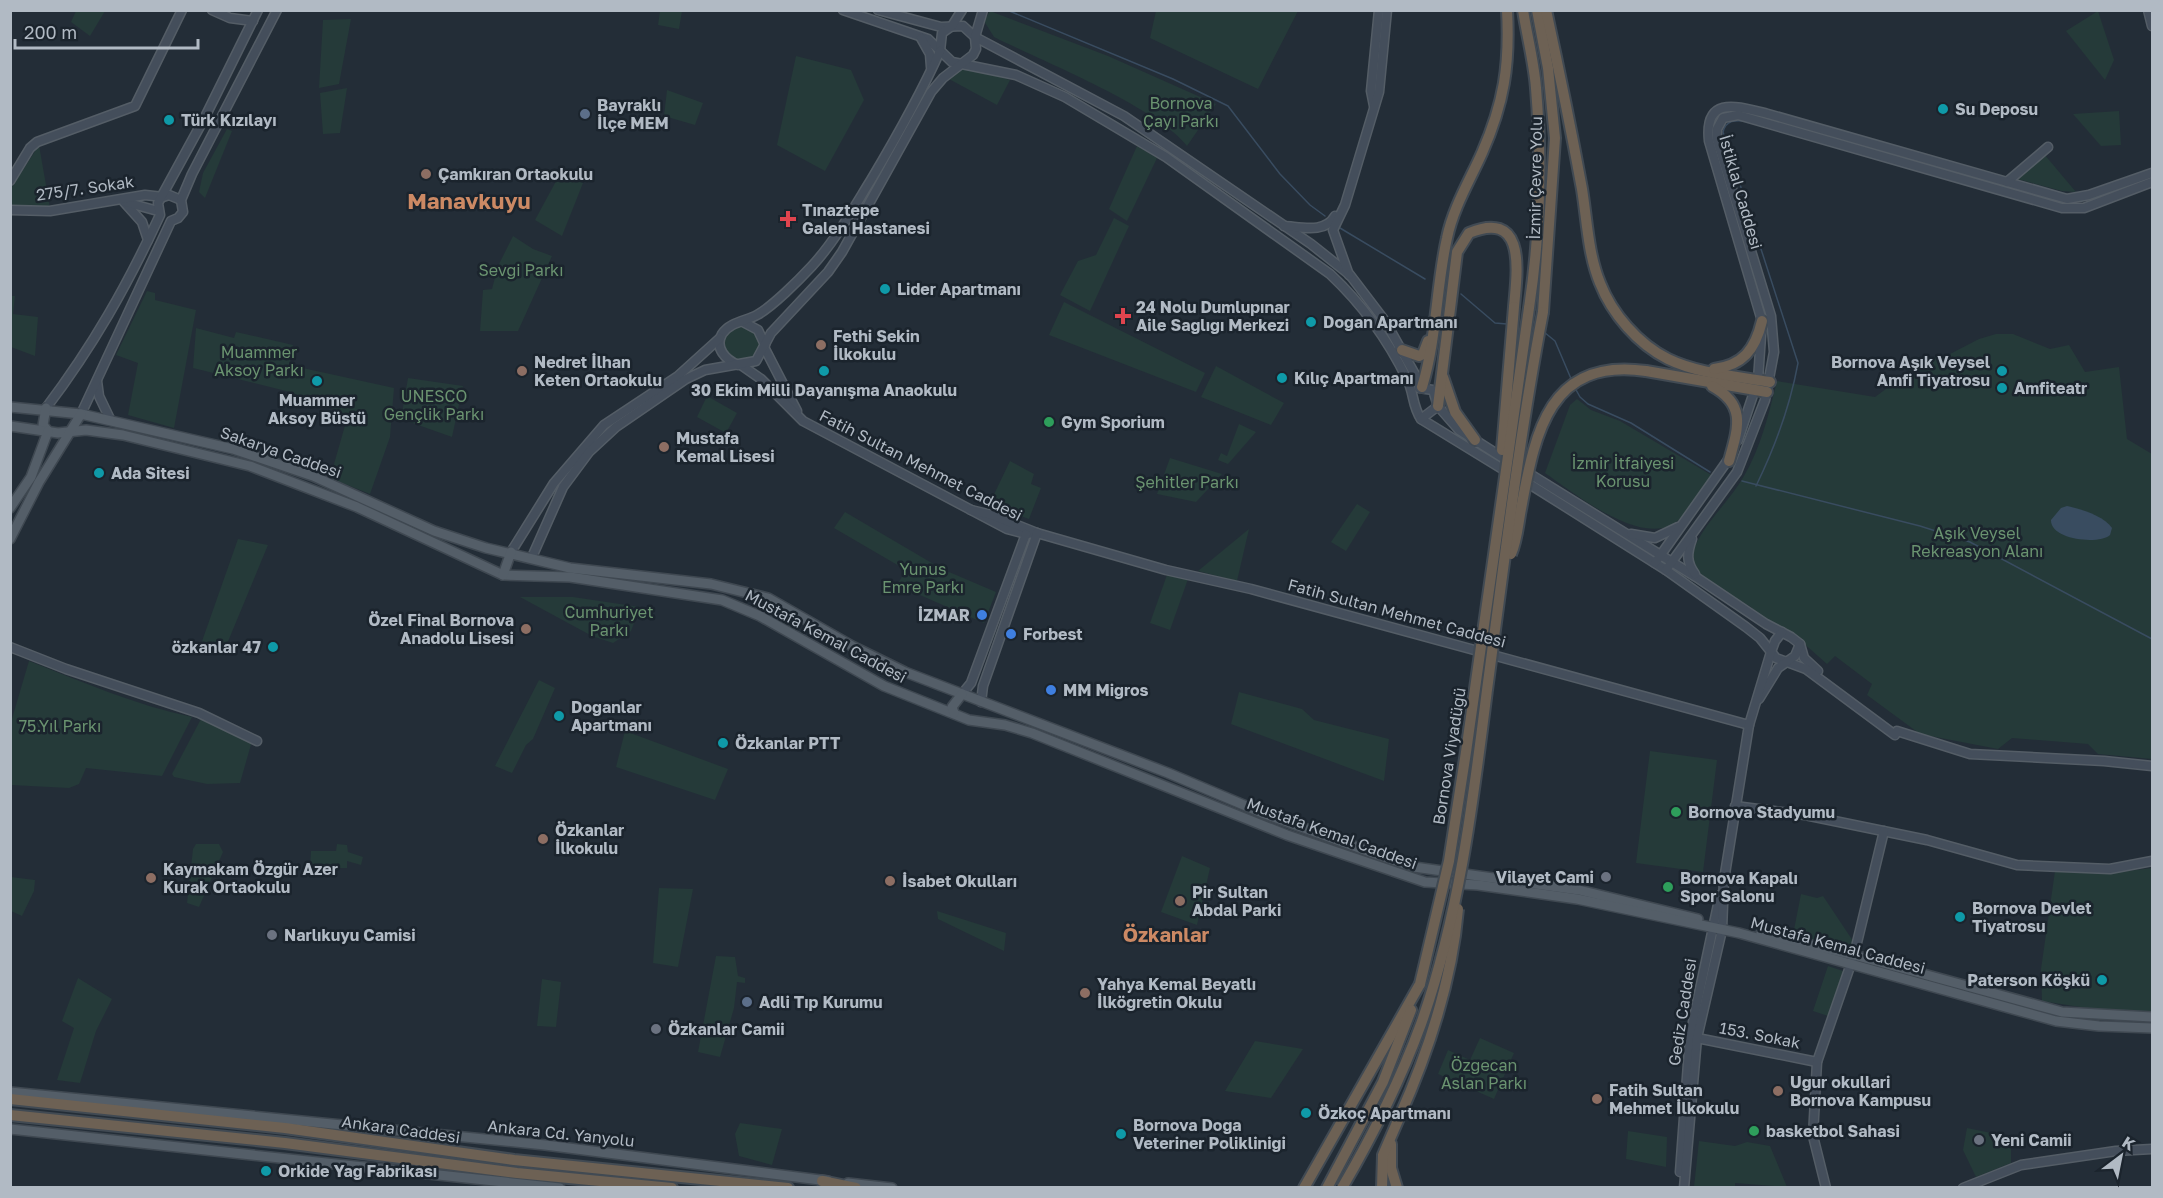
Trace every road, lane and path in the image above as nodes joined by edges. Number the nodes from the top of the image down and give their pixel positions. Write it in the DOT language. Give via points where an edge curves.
graph roads {
  1 [pos="182,10"];
  2 [pos="212,10"];
  3 [pos="258,10"];
  4 [pos="277,10"];
  5 [pos="843,10"];
  6 [pos="878,10"];
  7 [pos="962,10"];
  8 [pos="983,10"];
  9 [pos="1379,10"];
  10 [pos="1387,10"];
  11 [pos="1507,10"];
  12 [pos="1523,10"];
  13 [pos="1537,10"];
  14 [pos="1546,10"];
  15 [pos="2148,10"];
  16 [pos="253,21"];
  17 [pos="929,23"];
  18 [pos="952,26"];
  19 [pos="2152,26"];
  20 [pos="920,36"];
  21 [pos="975,37"];
  22 [pos="940,51"];
  23 [pos="963,62"];
  24 [pos="929,76"];
  25 [pos="1374,107"];
  26 [pos="2048,147"];
  27 [pos="2152,173"];
  28 [pos="10,181"];
  29 [pos="2007,182"];
  30 [pos="2152,182"];
  31 [pos="1347,192"];
  32 [pos="163,197"];
  33 [pos="181,200"];
  34 [pos="122,202"];
  35 [pos="10,210"];
  36 [pos="159,213"];
  37 [pos="171,221"];
  38 [pos="1280,225"];
  39 [pos="148,240"];
  40 [pos="1350,275"];
  41 [pos="1529,308"];
  42 [pos="1543,312"];
  43 [pos="1762,321"];
  44 [pos="743,322"];
  45 [pos="1434,324"];
  46 [pos="720,338"];
  47 [pos="765,346"];
  48 [pos="1402,350"];
  49 [pos="740,365"];
  50 [pos="1441,369"];
  51 [pos="1702,376"];
  52 [pos="96,378"];
  53 [pos="1763,386"];
  54 [pos="1422,387"];
  55 [pos="1411,398"];
  56 [pos="1438,406"];
  57 [pos="10,407"];
  58 [pos="46,408"];
  59 [pos="81,414"];
  60 [pos="1421,419"];
  61 [pos="111,420"];
  62 [pos="802,420"];
  63 [pos="10,426"];
  64 [pos="48,431"];
  65 [pos="70,431"];
  66 [pos="1475,440"];
  67 [pos="1729,461"];
  68 [pos="1502,483"];
  69 [pos="10,508"];
  70 [pos="971,510"];
  71 [pos="1683,524"];
  72 [pos="1696,530"];
  73 [pos="1621,531"];
  74 [pos="1037,533"];
  75 [pos="1026,534"];
  76 [pos="10,539"];
  77 [pos="511,552"];
  78 [pos="532,557"];
  79 [pos="1658,559"];
  80 [pos="1669,566"];
  81 [pos="503,575"];
  82 [pos="524,576"];
  83 [pos="1502,577"];
  84 [pos="1696,577"];
  85 [pos="1782,632"];
  86 [pos="1800,644"];
  87 [pos="10,647"];
  88 [pos="1770,652"];
  89 [pos="1785,663"];
  90 [pos="962,694"];
  91 [pos="981,702"];
  92 [pos="1753,710"];
  93 [pos="954,713"];
  94 [pos="969,720"];
  95 [pos="1749,725"];
  96 [pos="1896,733"];
  97 [pos="257,741"];
  98 [pos="2152,766"];
  99 [pos="1735,806"];
  100 [pos="1884,831"];
  101 [pos="1461,861"];
  102 [pos="2152,861"];
  103 [pos="1724,880"];
  104 [pos="1712,924"];
  105 [pos="1722,927"];
  106 [pos="1852,959"];
  107 [pos="1420,984"];
  108 [pos="2152,1017"];
  109 [pos="2152,1028"];
  110 [pos="1697,1038"];
  111 [pos="1817,1062"];
  112 [pos="10,1092"];
  113 [pos="10,1099"];
  114 [pos="10,1115"];
  115 [pos="1399,1118"];
  116 [pos="10,1128"];
  117 [pos="2152,1149"];
  118 [pos="822,1181"];
  119 [pos="560,1188"];
  120 [pos="672,1188"];
  121 [pos="788,1188"];
  122 [pos="856,1188"];
  123 [pos="892,1188"];
  124 [pos="1304,1188"];
  125 [pos="1327,1188"];
  126 [pos="1342,1188"];
  127 [pos="1382,1188"];
  128 [pos="1396,1188"];
  129 [pos="1679,1188"];
  130 [pos="1684,1188"];
  131 [pos="1826,1188"];
  132 [pos="1963,1188"];
  1 -- 28 [label="main road" via="135,106 37,142"];
  2 -- 16 [label="main road" via="230,18"];
  3 -- 16 [label="main road"];
  4 -- 33 [label="main road"];
  5 -- 20 [label="main road"];
  6 -- 17 [label="main road"];
  7 -- 17 [label="main road" via="947,23"];
  7 -- 18 [label="main road"];
  8 -- 21 [label="main road"];
  9 -- 25 [label="main road" via="1371,92"];
  10 -- 25 [label="main road" via="1379,93"];
  11 -- 45 [label="highway" via="1509,45 1504,89 1492,129 1447,236"];
  12 -- 41 [label="highway, İzmir Çevre Yolu" via="1536,86 1539,174 1536,264"];
  13 -- 42 [label="highway, İzmir Çevre Yolu" via="1555,138"];
  14 -- 51 [label="highway" via="1599,282 1610,306 1641,341"];
  15 -- 19 [label="main road"];
  16 -- 32 [label="main road"];
  17 -- 18 [label="main road"];
  18 -- 21 [label="main road" via="968,28"];
  18 -- 22 [label="main road" via="939,39"];
  20 -- 22 [label="main road"];
  20 -- 24 [label="main road" via="930,54"];
  21 -- 23 [label="main road" via="973,55"];
  21 -- 38 [label="main road" via="1124,116"];
  22 -- 23 [label="main road" via="947,60"];
  22 -- 24 [label="main road"];
  23 -- 47 [label="main road" via="931,92 828,272 771,333"];
  23 -- 55 [label="main road" via="1016,75 1112,123 1330,274 1365,310 1408,382"];
  24 -- 44 [label="main road" via="872,178 822,253 760,314"];
  25 -- 31 [label="main road"];
  26 -- 29 [label="main road"];
  27 -- 29 [label="main road, İstiklal Caddesi" via="2067,199"];
  29 -- 43 [label="main road, İstiklal Caddesi" via="1768,114 1728,105 1717,110 1707,128 1709,141"];
  30 -- 53 [label="main road, İstiklal Caddesi" via="2084,208 2062,208 1738,115 1724,118 1717,129 1717,140 1771,316 1774,352"];
  31 -- 38 [label="main road" via="1328,225"];
  31 -- 40 [label="main road" via="1333,230"];
  32 -- 33 [label="main road" via="176,196"];
  32 -- 34 [label="main road, 275/7. Sokak" via="145,195"];
  32 -- 36 [label="main road" via="158,203"];
  33 -- 37 [label="main road" via="181,215"];
  34 -- 35 [label="main road, 275/7. Sokak" via="50,211"];
  34 -- 36 [label="main road"];
  34 -- 39 [label="main road" via="142,222"];
  36 -- 37 [label="main road"];
  36 -- 39 [label="main road"];
  37 -- 52 [label="main road"];
  38 -- 40 [label="main road"];
  39 -- 58 [label="main road" via="96,339"];
  40 -- 48 [label="main road"];
  41 -- 68 [label="highway, Bornova Viyadüğü, bridge"];
  42 -- 83 [label="highway, Bornova Viyadüğü, bridge"];
  43 -- 51 [label="highway" via="1756,344 1745,358"];
  43 -- 53 [label="main road, İstiklal Caddesi"];
  44 -- 46 [label="main road" via="731,325"];
  44 -- 47 [label="main road" via="758,330"];
  45 -- 48 [label="highway" via="1423,354 1413,356"];
  45 -- 54 [label="highway"];
  46 -- 49 [label="main road" via="723,354"];
  46 -- 77 [label="main road" via="678,376 604,425 554,483"];
  47 -- 49 [label="main road" via="756,361"];
  47 -- 62 [label="main road"];
  48 -- 54 [label="main road"];
  49 -- 62 [label="main road, Fatih Sultan Mehmet Caddesi" via="761,379"];
  49 -- 78 [label="main road" via="705,370 686,379 616,427 589,452 563,487"];
  50 -- 56 [label="highway"];
  50 -- 66 [label="highway" via="1455,412"];
  50 -- 68 [label="highway, bridge" via="1461,242 1469,233 1490,227 1502,231 1511,238 1518,258 1502,432"];
  51 -- 53 [label="highway"];
  51 -- 67 [label="highway" via="1734,405 1737,431"];
  51 -- 83 [label="highway, bridge" via="1614,368 1576,381 1552,403 1535,444 1513,550"];
  52 -- 59 [label="main road"];
  52 -- 61 [label="main road" via="99,396"];
  53 -- 67 [label="main road, İstiklal Caddesi"];
  53 -- 72 [label="main road, İstiklal Caddesi" via="1757,428 1737,472"];
  54 -- 55 [label="main road"];
  54 -- 56 [label="main road" via="1433,390"];
  55 -- 60 [label="main road"];
  56 -- 60 [label="main road"];
  56 -- 66 [label="main road" via="1459,430"];
  57 -- 58 [label="main road, Sakarya Caddesi"];
  58 -- 59 [label="main road, Sakarya Caddesi"];
  58 -- 64 [label="main road" via="43,425"];
  59 -- 61 [label="main road, Sakarya Caddesi"];
  59 -- 65 [label="main road"];
  60 -- 79 [label="main road"];
  61 -- 77 [label="main road, Sakarya Caddesi" via="244,453 313,476 434,531"];
  62 -- 70 [label="main road, Fatih Sultan Mehmet Caddesi"];
  63 -- 64 [label="main road"];
  64 -- 65 [label="main road, Sakarya Caddesi"];
  64 -- 69 [label="main road" via="31,477"];
  65 -- 76 [label="main road"];
  65 -- 81 [label="main road, Sakarya Caddesi" via="123,435 282,476"];
  66 -- 73 [label="main road"];
  67 -- 71 [label="main road, İstiklal Caddesi"];
  68 -- 107 [label="highway, Bornova Viyadüğü, bridge" via="1450,851"];
  70 -- 74 [label="main road"];
  70 -- 75 [label="main road, Fatih Sultan Mehmet Caddesi" via="1007,529"];
  71 -- 73 [label="main road" via="1655,538"];
  71 -- 79 [label="main road, İstiklal Caddesi"];
  72 -- 80 [label="main road, İstiklal Caddesi"];
  72 -- 84 [label="main road" via="1687,557"];
  73 -- 79 [label="main road"];
  74 -- 75 [label="main road"];
  74 -- 91 [label="main road" via="983,686"];
  74 -- 95 [label="main road, Fatih Sultan Mehmet Caddesi"];
  75 -- 90 [label="main road" via="971,683"];
  77 -- 78 [label="main road, Sakarya Caddesi"];
  77 -- 81 [label="main road"];
  78 -- 82 [label="main road" via="532,566"];
  78 -- 90 [label="main road, Mustafa Kemal Caddesi" via="570,568 711,584 768,598 905,672"];
  79 -- 80 [label="main road"];
  80 -- 84 [label="main road"];
  80 -- 88 [label="main road" via="1760,638"];
  81 -- 82 [label="main road, Mustafa Kemal Caddesi"];
  82 -- 93 [label="main road, Mustafa Kemal Caddesi" via="570,577 738,604 884,687"];
  83 -- 101 [label="highway, Bornova Viyadüğü, bridge"];
  84 -- 85 [label="main road"];
  85 -- 86 [label="main road"];
  85 -- 88 [label="main road"];
  86 -- 89 [label="main road" via="1795,656"];
  86 -- 96 [label="main road" via="1803,658"];
  87 -- 97 [label="main road" via="199,713"];
  88 -- 89 [label="main road"];
  88 -- 92 [label="main road"];
  89 -- 92 [label="main road" via="1769,681"];
  89 -- 96 [label="main road" via="1806,669"];
  90 -- 91 [label="main road"];
  90 -- 93 [label="main road" via="952,707"];
  91 -- 94 [label="main road" via="980,712"];
  91 -- 104 [label="main road, Mustafa Kemal Caddesi" via="1265,814 1414,867 1579,890"];
  92 -- 95 [label="main road, Gediz Caddesi"];
  93 -- 94 [label="main road"];
  94 -- 104 [label="main road, Mustafa Kemal Caddesi" via="1005,724 1287,835 1415,879 1577,899"];
  95 -- 99 [label="main road, Gediz Caddesi"];
  96 -- 98 [label="main road" via="1970,754"];
  99 -- 100 [label="main road"];
  99 -- 103 [label="main road, Gediz Caddesi"];
  100 -- 102 [label="main road" via="2017,865 2110,869"];
  100 -- 106 [label="main road"];
  101 -- 115 [label="highway, bridge" via="1457,914 1444,985 1423,1059"];
  101 -- 126 [label="highway, Bornova Viyadüğü, bridge" via="1421,1024 1380,1120"];
  103 -- 104 [label="main road, Gediz Caddesi"];
  103 -- 105 [label="main road, Gediz Caddesi"];
  104 -- 105 [label="main road, Mustafa Kemal Caddesi"];
  104 -- 129 [label="main road, Gediz Caddesi" via="1690,1036"];
  105 -- 106 [label="main road, Mustafa Kemal Caddesi"];
  105 -- 110 [label="main road, Gediz Caddesi"];
  106 -- 108 [label="main road, Mustafa Kemal Caddesi" via="2062,1011"];
  106 -- 109 [label="main road, Mustafa Kemal Caddesi" via="2056,1021"];
  106 -- 111 [label="main road"];
  107 -- 124 [label="highway"];
  107 -- 125 [label="highway, Bornova Viyadüğü" via="1383,1082"];
  110 -- 111 [label="main road, 153. Sokak"];
  110 -- 130 [label="main road, Gediz Caddesi"];
  111 -- 131 [label="main road" via="1813,1136"];
  112 -- 118 [label="main road, Ankara Cd. Yanyolu" via="545,1145"];
  113 -- 121 [label="highway, Ankara Caddesi" via="285,1128 514,1160"];
  114 -- 120 [label="highway, Ankara Caddesi"];
  115 -- 127 [label="highway" via="1383,1155"];
  115 -- 128 [label="highway" via="1389,1154"];
  116 -- 119 [label="main road"];
  117 -- 132 [label="main road" via="2021,1165"];
  118 -- 122 [label="highway"];
  118 -- 123 [label="main road, Ankara Cd. Yanyolu"];
}
